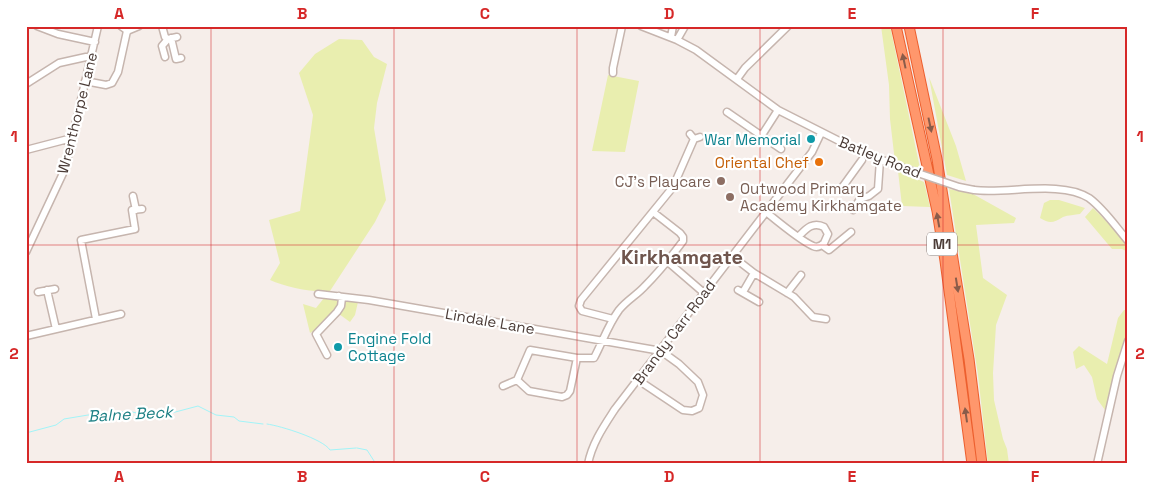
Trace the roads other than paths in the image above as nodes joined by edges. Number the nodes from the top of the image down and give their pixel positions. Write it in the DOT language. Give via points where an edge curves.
graph roads {
  1 [pos="37,26"];
  2 [pos="98,26"];
  3 [pos="121,26"];
  4 [pos="139,26"];
  5 [pos="162,26"];
  6 [pos="622,26"];
  7 [pos="641,26"];
  8 [pos="673,26"];
  9 [pos="685,26"];
  10 [pos="788,26"];
  11 [pos="896,26"];
  12 [pos="909,26"];
  13 [pos="653,28"];
  14 [pos="128,31"];
  15 [pos="674,38"];
  16 [pos="172,39"];
  17 [pos="95,42"];
  18 [pos="165,57"];
  19 [pos="91,58"];
  20 [pos="181,58"];
  21 [pos="613,73"];
  22 [pos="737,79"];
  23 [pos="85,82"];
  24 [pos="26,84"];
  25 [pos="778,110"];
  26 [pos="727,112"];
  27 [pos="821,133"];
  28 [pos="762,135"];
  29 [pos="695,137"];
  30 [pos="72,138"];
  31 [pos="782,149"];
  32 [pos="26,150"];
  33 [pos="856,150"];
  34 [pos="877,158"];
  35 [pos="862,160"];
  36 [pos="844,191"];
  37 [pos="134,196"];
  38 [pos="853,210"];
  39 [pos="653,212"];
  40 [pos="766,212"];
  41 [pos="851,232"];
  42 [pos="799,236"];
  43 [pos="1128,241"];
  44 [pos="822,245"];
  45 [pos="26,252"];
  46 [pos="732,256"];
  47 [pos="668,262"];
  48 [pos="754,273"];
  49 [pos="802,276"];
  50 [pos="55,289"];
  51 [pos="47,290"];
  52 [pos="38,292"];
  53 [pos="787,292"];
  54 [pos="318,294"];
  55 [pos="704,294"];
  56 [pos="339,296"];
  57 [pos="760,302"];
  58 [pos="121,314"];
  59 [pos="96,319"];
  60 [pos="613,319"];
  61 [pos="826,319"];
  62 [pos="56,329"];
  63 [pos="26,336"];
  64 [pos="602,340"];
  65 [pos="1128,341"];
  66 [pos="661,352"];
  67 [pos="327,355"];
  68 [pos="577,358"];
  69 [pos="517,380"];
  70 [pos="638,380"];
  71 [pos="503,386"];
  72 [pos="588,464"];
  73 [pos="972,464"];
  74 [pos="982,464"];
  75 [pos="1097,464"];
  1 -- 17 [label="street"];
  2 -- 17 [label="street, Wrenthorpe Lane"];
  3 -- 14 [label="street"];
  4 -- 14 [label="street"];
  5 -- 16 [label="street" via="163,35"];
  6 -- 21 [label="street"];
  7 -- 13 [label="street, Batley Road"];
  8 -- 15 [label="street"];
  9 -- 15 [label="street"];
  10 -- 22 [label="street" via="744,68"];
  73 -- 11 [label="highway, M1, one-way" via="937,211"];
  12 -- 74 [label="highway, M1, one-way" via="937,159"];
  13 -- 15 [label="street, Batley Road"];
  14 -- 23 [label="street" via="112,83"];
  15 -- 22 [label="street, Batley Road"];
  16 -- 18 [label="street" via="162,46"];
  16 -- 20 [label="street" via="176,60"];
  17 -- 19 [label="street, Wrenthorpe Lane"];
  19 -- 23 [label="street, Wrenthorpe Lane"];
  19 -- 24 [label="street" via="59,63"];
  22 -- 25 [label="street, Batley Road"];
  23 -- 30 [label="street, Wrenthorpe Lane"];
  25 -- 27 [label="street, Batley Road"];
  25 -- 28 [label="street"];
  26 -- 28 [label="street"];
  27 -- 33 [label="street, Batley Road"];
  27 -- 40 [label="street, Brandy Carr Road" via="812,152"];
  28 -- 31 [label="street"];
  29 -- 39 [label="street" via="673,186"];
  30 -- 32 [label="street"];
  30 -- 45 [label="street, Wrenthorpe Lane" via="65,170"];
  33 -- 34 [label="street, Batley Road"];
  33 -- 35 [label="street"];
  34 -- 35 [label="street"];
  34 -- 38 [label="street" via="878,189 860,199"];
  34 -- 43 [label="street, Batley Road, bridge" via="974,190 1054,189 1078,193 1098,206"];
  35 -- 36 [label="street" via="841,189"];
  37 -- 59 [label="street" via="139,209 132,210 135,229 101,232 81,240"];
  39 -- 47 [label="street" via="683,237 683,242"];
  39 -- 60 [label="street" via="581,300 579,306 582,311"];
  40 -- 42 [label="street"];
  40 -- 46 [label="street, Brandy Carr Road"];
  41 -- 44 [label="street" via="828,250"];
  42 -- 44 [label="street" via="814,246"];
  42 -- 44 [label="street" via="812,225 820,225 828,234"];
  46 -- 48 [label="street"];
  46 -- 55 [label="street, Brandy Carr Road"];
  47 -- 55 [label="street"];
  47 -- 60 [label="street" via="642,290 627,300"];
  48 -- 53 [label="street"];
  48 -- 57 [label="street" via="741,291"];
  49 -- 53 [label="street"];
  50 -- 51 [label="street"];
  51 -- 52 [label="street"];
  51 -- 62 [label="street"];
  53 -- 61 [label="street" via="813,317"];
  54 -- 56 [label="street, Lindale Lane"];
  55 -- 66 [label="street, Brandy Carr Road"];
  56 -- 64 [label="street, Lindale Lane"];
  56 -- 67 [label="street" via="342,298 341,306 316,334"];
  58 -- 59 [label="street"];
  59 -- 62 [label="street"];
  60 -- 64 [label="street"];
  62 -- 63 [label="street"];
  64 -- 66 [label="street, Lindale Lane"];
  64 -- 68 [label="street" via="594,358"];
  65 -- 75 [label="street"];
  66 -- 70 [label="street, Brandy Carr Road"];
  66 -- 70 [label="street" via="698,382 703,395 699,408 683,410"];
  68 -- 69 [label="street" via="530,350"];
  68 -- 69 [label="street" via="567,395 529,391"];
  69 -- 71 [label="street"];
  70 -- 72 [label="street, Brandy Carr Road" via="602,429"];
}
